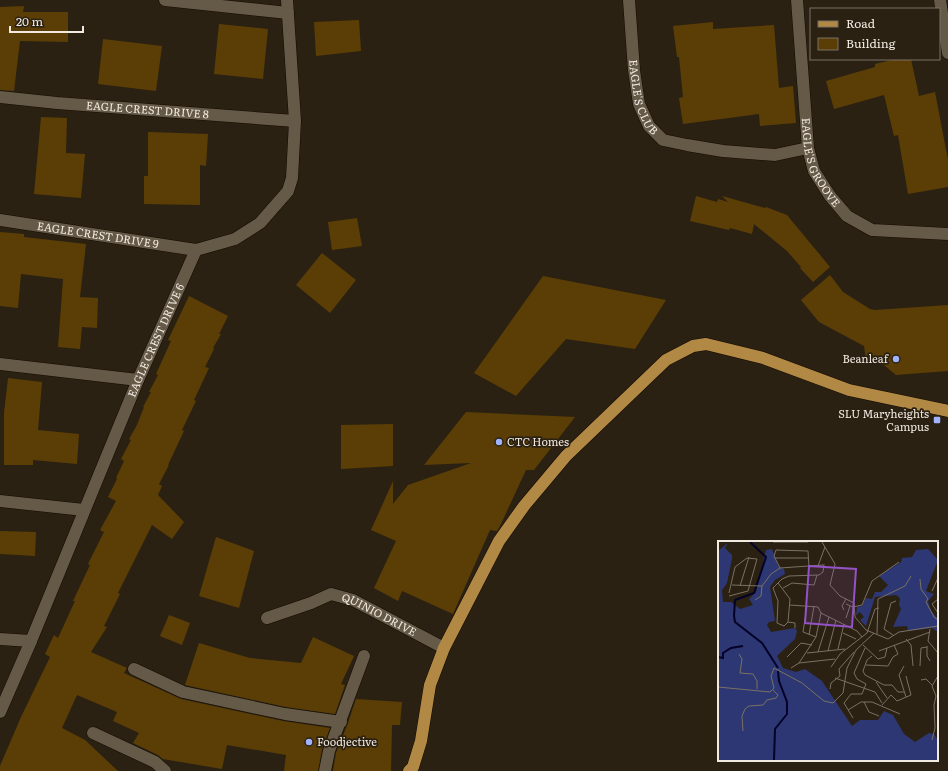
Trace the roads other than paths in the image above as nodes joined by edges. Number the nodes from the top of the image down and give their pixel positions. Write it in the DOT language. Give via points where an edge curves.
graph roads {
  1 [pos="166,0"];
  2 [pos="287,0"];
  3 [pos="629,0"];
  4 [pos="797,0"];
  5 [pos="940,0"];
  6 [pos="288,12"];
  7 [pos="948,52"];
  8 [pos="0,97"];
  9 [pos="295,121"];
  10 [pos="808,148"];
  11 [pos="0,220"];
  12 [pos="948,234"];
  13 [pos="196,250"];
  14 [pos="0,364"];
  15 [pos="138,380"];
  16 [pos="948,411"];
  17 [pos="0,501"];
  18 [pos="84,510"];
  19 [pos="267,618"];
  20 [pos="0,639"];
  21 [pos="31,641"];
  22 [pos="444,648"];
  23 [pos="364,656"];
  24 [pos="134,669"];
  25 [pos="0,712"];
  26 [pos="341,722"];
  27 [pos="93,733"];
  28 [pos="165,771"];
  29 [pos="325,771"];
  30 [pos="409,771"];
  1 -- 6 [label="street"];
  2 -- 6 [label="street"];
  3 -- 10 [label="street, EAGLE'S CLUB" via="638,104 649,126 663,140 723,151 775,155"];
  4 -- 10 [label="street, EAGLE'S GROOVE"];
  5 -- 7 [label="street"];
  6 -- 9 [label="street"];
  8 -- 9 [label="street, EAGLE CREST DRIVE 8"];
  9 -- 13 [label="street" via="292,178 288,191 260,223 234,239"];
  10 -- 12 [label="street, EAGLE'S GROOVE" via="814,171 847,216 872,230"];
  11 -- 13 [label="street, EAGLE CREST DRIVE 9"];
  13 -- 15 [label="street, EAGLE CREST DRIVE 6"];
  14 -- 15 [label="street"];
  15 -- 18 [label="street, EAGLE CREST DRIVE 6"];
  16 -- 22 [label="main road" via="849,390 763,358 706,344 693,346 666,360 566,456 524,506 499,541"];
  17 -- 18 [label="street"];
  18 -- 21 [label="street, EAGLE CREST DRIVE 6"];
  19 -- 22 [label="street, QUINIO DRIVE" via="331,594 353,600"];
  20 -- 21 [label="street"];
  21 -- 25 [label="street, EAGLE CREST DRIVE 6"];
  22 -- 30 [label="main road" via="430,685 421,742"];
  23 -- 26 [label="street"];
  24 -- 26 [label="street" via="183,692 285,714"];
  26 -- 29 [label="street" via="329,751"];
  27 -- 28 [label="street" via="155,762"];
}
